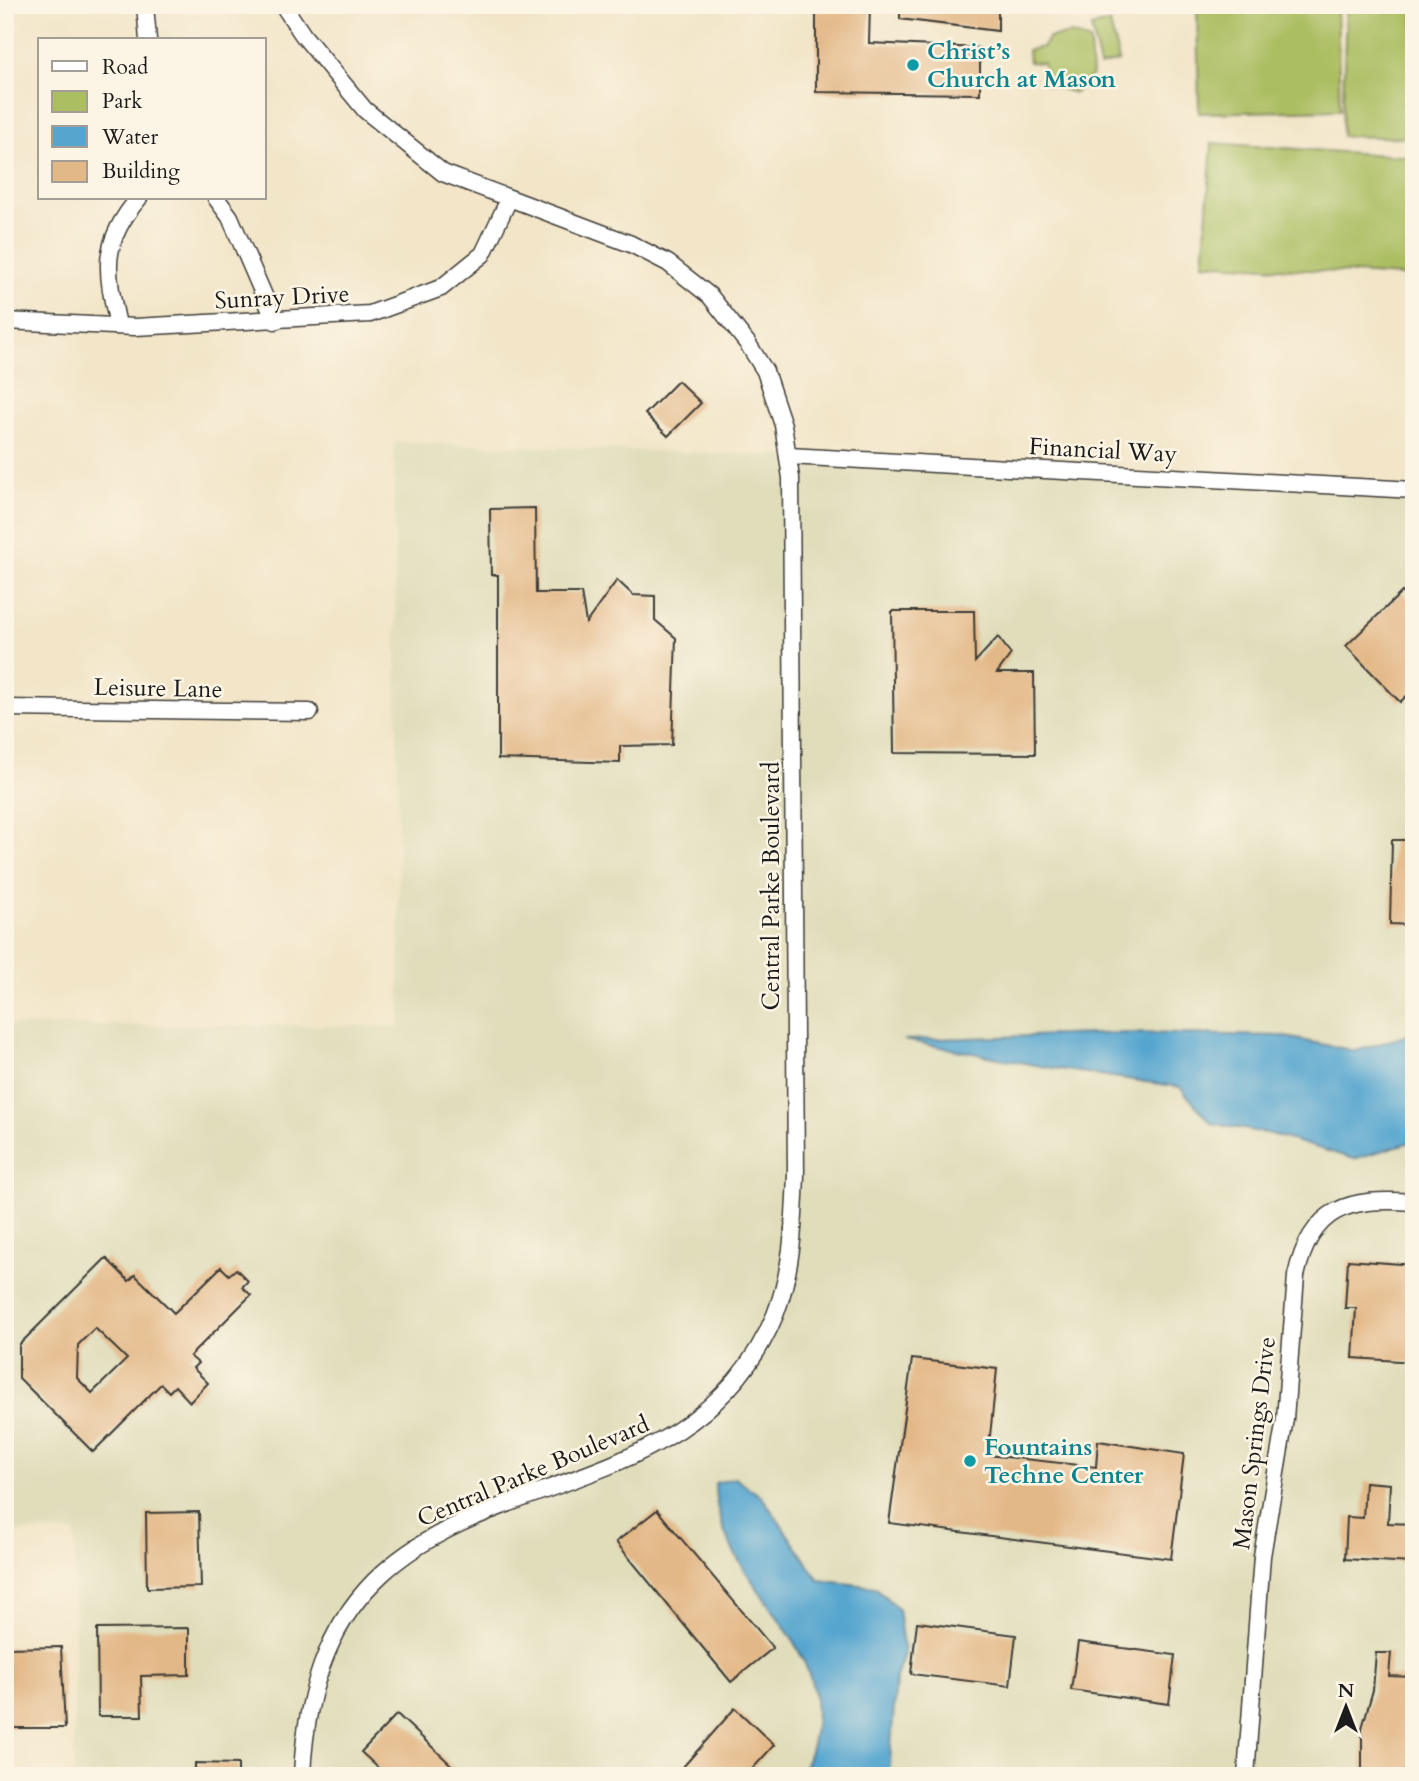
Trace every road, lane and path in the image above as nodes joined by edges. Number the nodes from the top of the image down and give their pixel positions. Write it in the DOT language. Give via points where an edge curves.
graph roads {
  1 [pos="145,5"];
  2 [pos="283,5"];
  3 [pos="148,38"];
  4 [pos="509,199"];
  5 [pos="137,200"];
  6 [pos="217,200"];
  7 [pos="5,321"];
  8 [pos="275,321"];
  9 [pos="118,325"];
  10 [pos="789,456"];
  11 [pos="1414,490"];
  12 [pos="5,708"];
  13 [pos="310,712"];
  14 [pos="1414,1202"];
  15 [pos="302,1776"];
  16 [pos="1246,1776"];
  1 -- 3 [label="street"];
  2 -- 4 [label="street, Central Parke Boulevard" via="365,110 443,173"];
  4 -- 8 [label="street, Sunray Drive" via="483,254 441,288 370,314"];
  4 -- 10 [label="street, Central Parke Boulevard" via="631,244 668,263 710,296 765,371"];
  5 -- 9 [label="street" via="123,216 111,245 107,275"];
  6 -- 8 [label="street" via="230,217"];
  7 -- 9 [label="street, Sunray Drive"];
  8 -- 9 [label="street, Sunray Drive"];
  10 -- 11 [label="street, Financial Way"];
  10 -- 15 [label="street, Central Parke Boulevard" via="796,1174 792,1247 782,1294 744,1369 712,1405 674,1434 642,1451 448,1527 386,1568 346,1615 318,1670 307,1715"];
  12 -- 13 [label="street, Leisure Lane"];
  14 -- 16 [label="street, Mason Springs Drive" via="1369,1201 1344,1206 1313,1229 1301,1252 1282,1446 1262,1556"];
}
